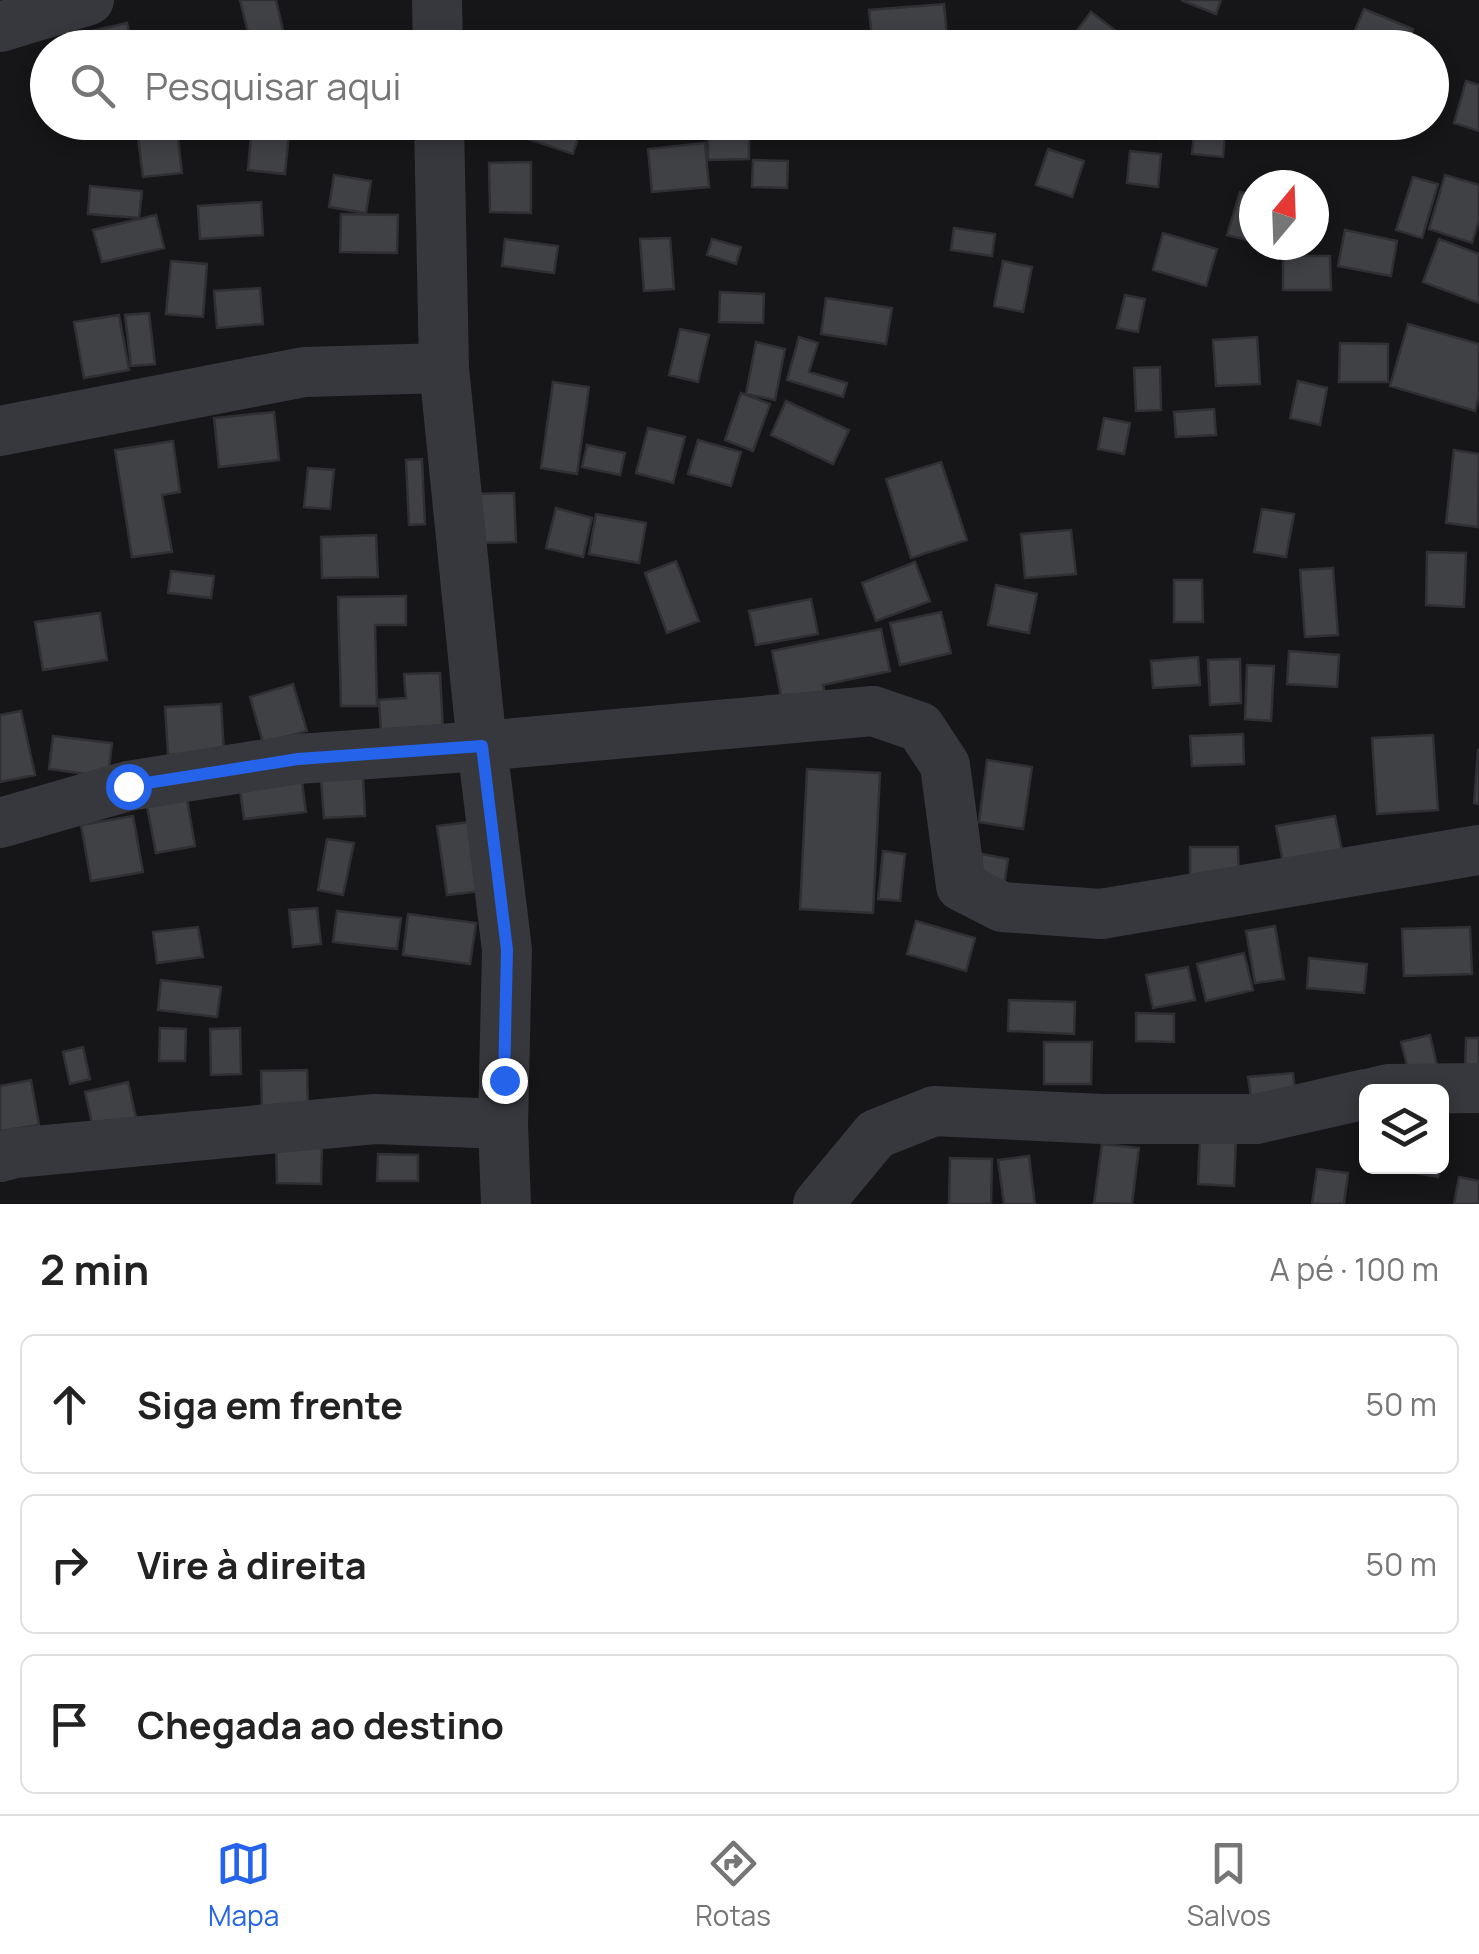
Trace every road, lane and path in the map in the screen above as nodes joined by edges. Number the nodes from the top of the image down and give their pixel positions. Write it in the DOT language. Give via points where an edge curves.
graph roads {
  1 [pos="89,0"];
  2 [pos="437,0"];
  3 [pos="0,27"];
  4 [pos="438,30"];
  5 [pos="439,140"];
  6 [pos="444,368"];
  7 [pos="0,431"];
  8 [pos="482,746"];
  9 [pos="0,823"];
  10 [pos="1479,850"];
  11 [pos="1449,1088"];
  12 [pos="1479,1088"];
  13 [pos="1359,1096"];
  14 [pos="504,1124"];
  15 [pos="0,1157"];
  16 [pos="506,1204"];
  17 [pos="818,1204"];
  1 -- 3 [label="street"];
  2 -- 4 [label="street"];
  5 -- 6 [label="street"];
  6 -- 7 [label="street" via="304,372"];
  6 -- 8 [label="street"];
  8 -- 9 [label="street" via="298,759 128,786"];
  8 -- 10 [label="street" via="873,711 920,727 945,765 961,886 1002,907 1101,914"];
  8 -- 14 [label="street" via="507,950"];
  11 -- 12 [label="street"];
  13 -- 17 [label="street" via="1256,1119 934,1111 876,1134"];
  14 -- 15 [label="street" via="375,1119"];
  14 -- 16 [label="street"];
}
